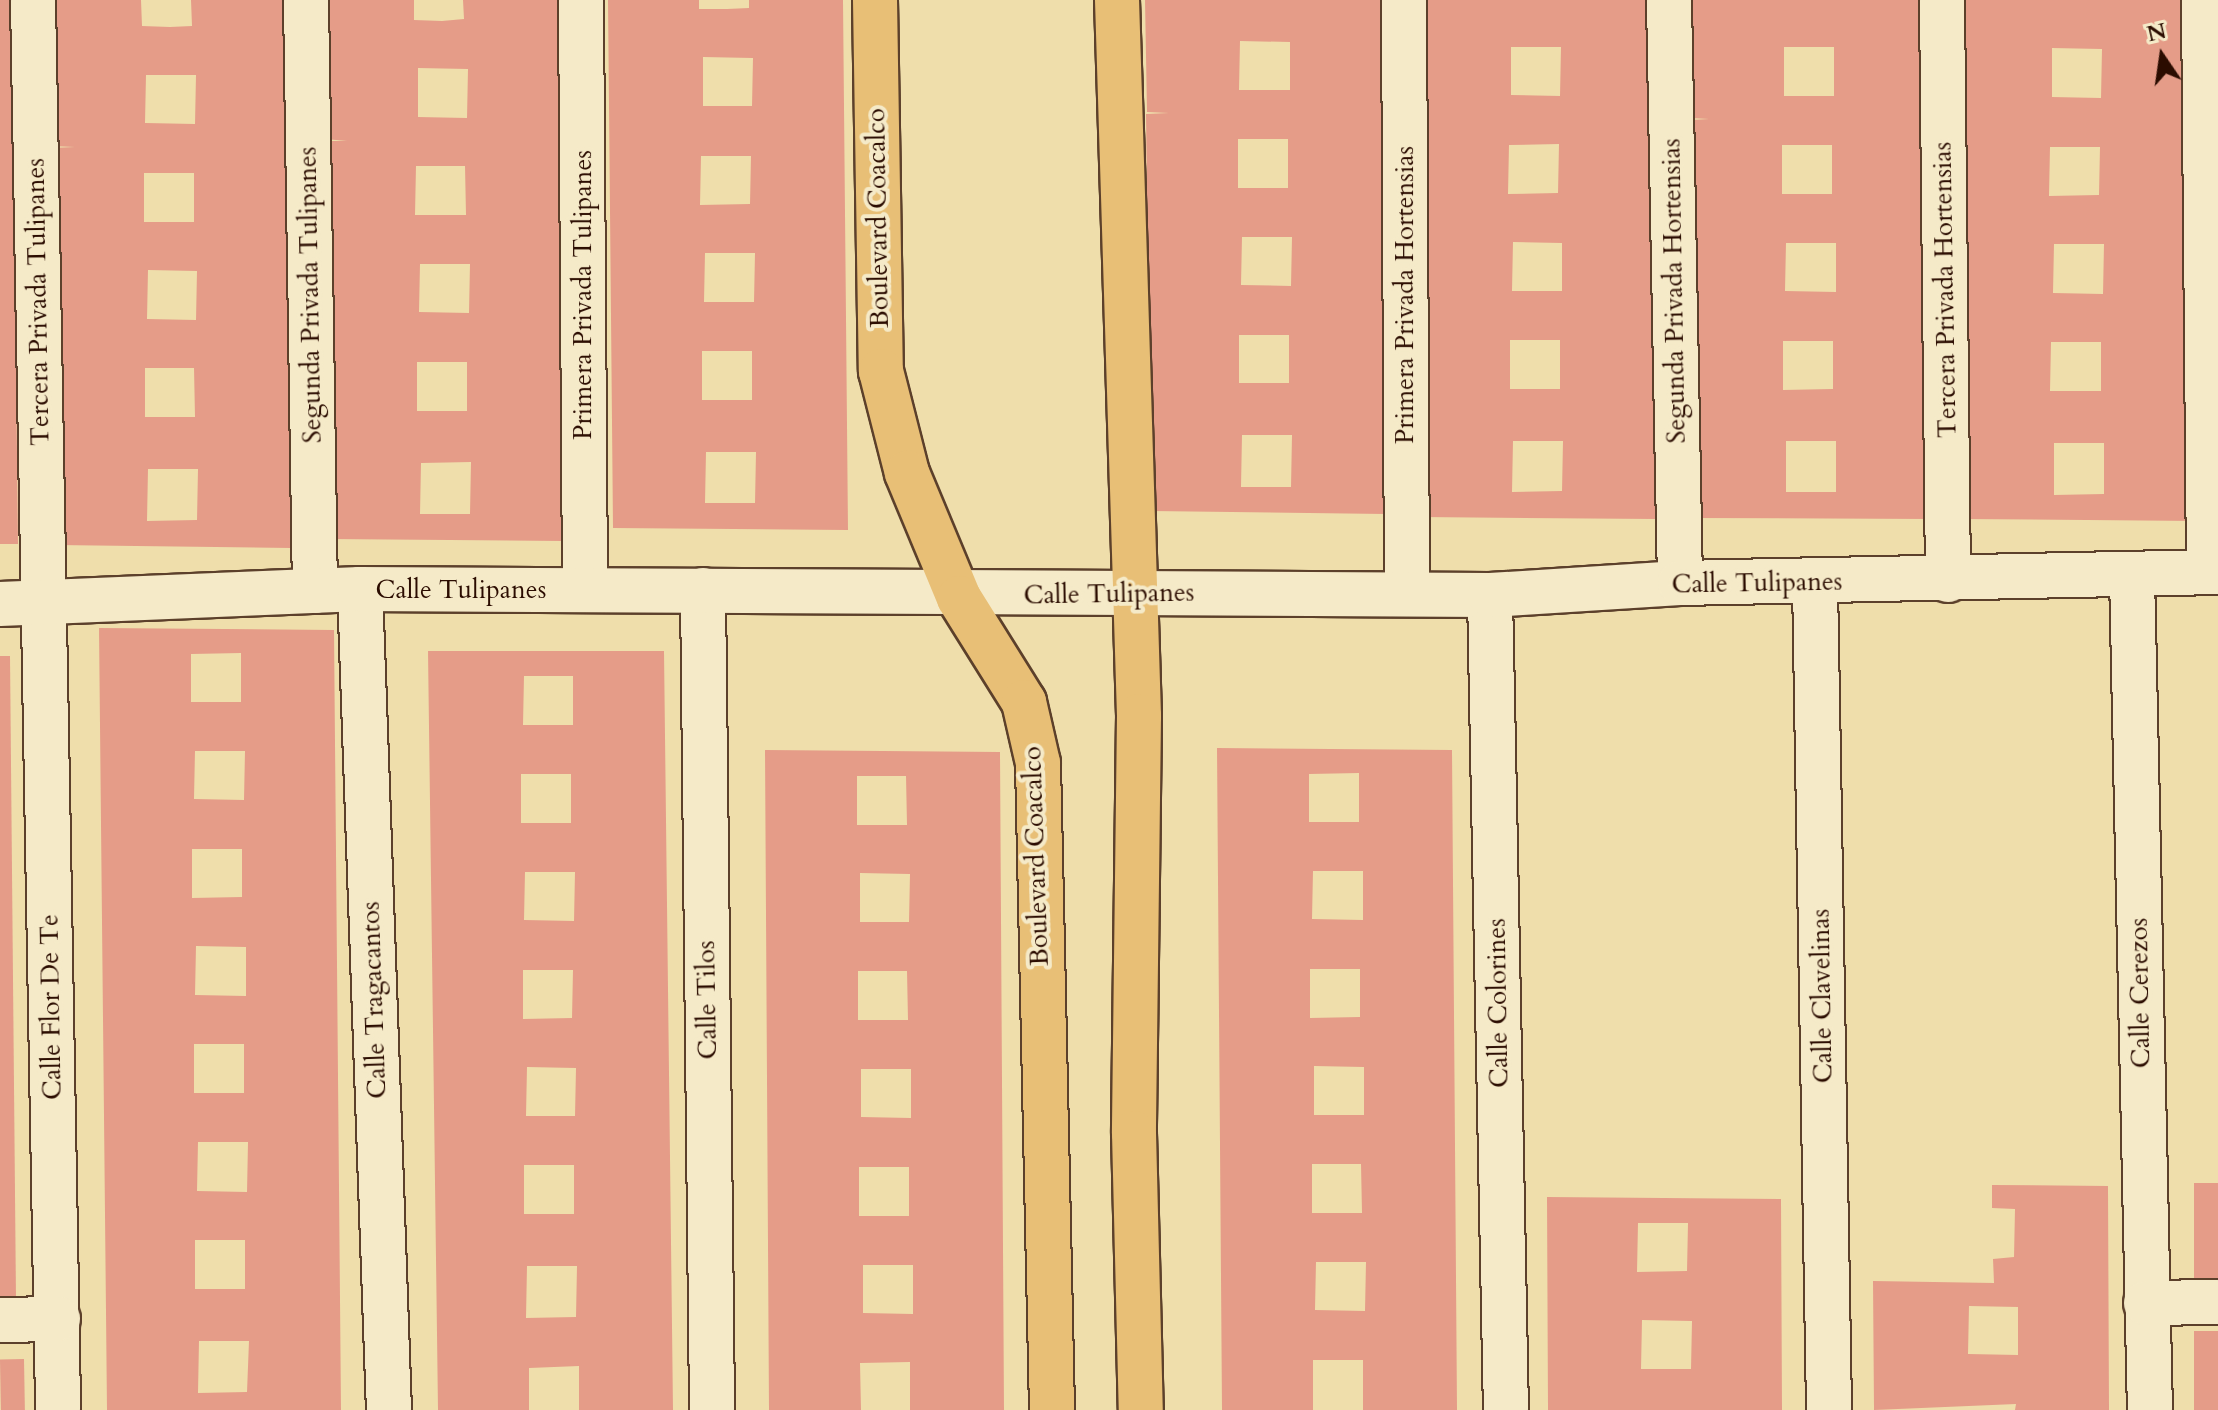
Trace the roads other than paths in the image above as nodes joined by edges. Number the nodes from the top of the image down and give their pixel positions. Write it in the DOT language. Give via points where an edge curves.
graph roads {
  1 [pos="33,0"];
  2 [pos="306,0"];
  3 [pos="581,0"];
  4 [pos="875,0"];
  5 [pos="1117,0"];
  6 [pos="1404,0"];
  7 [pos="1669,0"];
  8 [pos="1942,0"];
  9 [pos="2204,0"];
  10 [pos="2214,572"];
  11 [pos="2132,575"];
  12 [pos="1948,580"];
  13 [pos="1815,582"];
  14 [pos="1680,583"];
  15 [pos="360,589"];
  16 [pos="585,590"];
  17 [pos="703,590"];
  18 [pos="1407,590"];
  19 [pos="315,591"];
  20 [pos="1135,593"];
  21 [pos="1490,595"];
  22 [pos="959,598"];
  23 [pos="0,604"];
  24 [pos="43,604"];
  25 [pos="2218,1302"];
  26 [pos="2146,1303"];
  27 [pos="58,1319"];
  28 [pos="0,1320"];
  29 [pos="58,1410"];
  30 [pos="389,1410"];
  31 [pos="712,1410"];
  32 [pos="1052,1410"];
  33 [pos="1141,1410"];
  34 [pos="1506,1410"];
  35 [pos="1829,1410"];
  36 [pos="2150,1410"];
  1 -- 24 [label="street, Tercera Privada Tulipanes"];
  2 -- 19 [label="street, Segunda Privada Tulipanes"];
  3 -- 16 [label="street, Primera Privada Tulipanes"];
  4 -- 22 [label="main road, Boulevard Coacalco" via="881,371 907,473"];
  5 -- 20 [label="main road"];
  6 -- 18 [label="street, Primera Privada Hortensias"];
  7 -- 14 [label="street, Segunda Privada Hortensias"];
  8 -- 12 [label="street, Tercera Privada Hortensias"];
  9 -- 10 [label="street"];
  10 -- 11 [label="street, Calle Tulipanes"];
  11 -- 12 [label="street, Calle Tulipanes"];
  11 -- 26 [label="street, Calle Cerezos"];
  12 -- 13 [label="street, Calle Tulipanes"];
  13 -- 14 [label="street, Calle Tulipanes"];
  13 -- 35 [label="street, Calle Clavelinas"];
  14 -- 21 [label="street, Calle Tulipanes"];
  15 -- 16 [label="street, Calle Tulipanes"];
  15 -- 19 [label="street, Calle Tulipanes"];
  15 -- 30 [label="street, Calle Tragacantos"];
  16 -- 17 [label="street, Calle Tulipanes"];
  17 -- 22 [label="street, Calle Tulipanes"];
  17 -- 31 [label="street, Calle Tilos"];
  18 -- 20 [label="street, Calle Tulipanes"];
  18 -- 21 [label="street, Calle Tulipanes"];
  19 -- 24 [label="street, Calle Tulipanes"];
  20 -- 22 [label="street, Calle Tulipanes"];
  20 -- 33 [label="main road"];
  21 -- 34 [label="street, Calle Colorines"];
  22 -- 32 [label="main road, Boulevard Coacalco" via="1024,702 1038,763"];
  23 -- 24 [label="street, Calle Tulipanes"];
  24 -- 27 [label="street, Calle Flor De Te"];
  25 -- 26 [label="street"];
  26 -- 36 [label="street, Calle Cerezos"];
  27 -- 28 [label="street"];
  27 -- 29 [label="street, Calle Flor De Te"];
}
